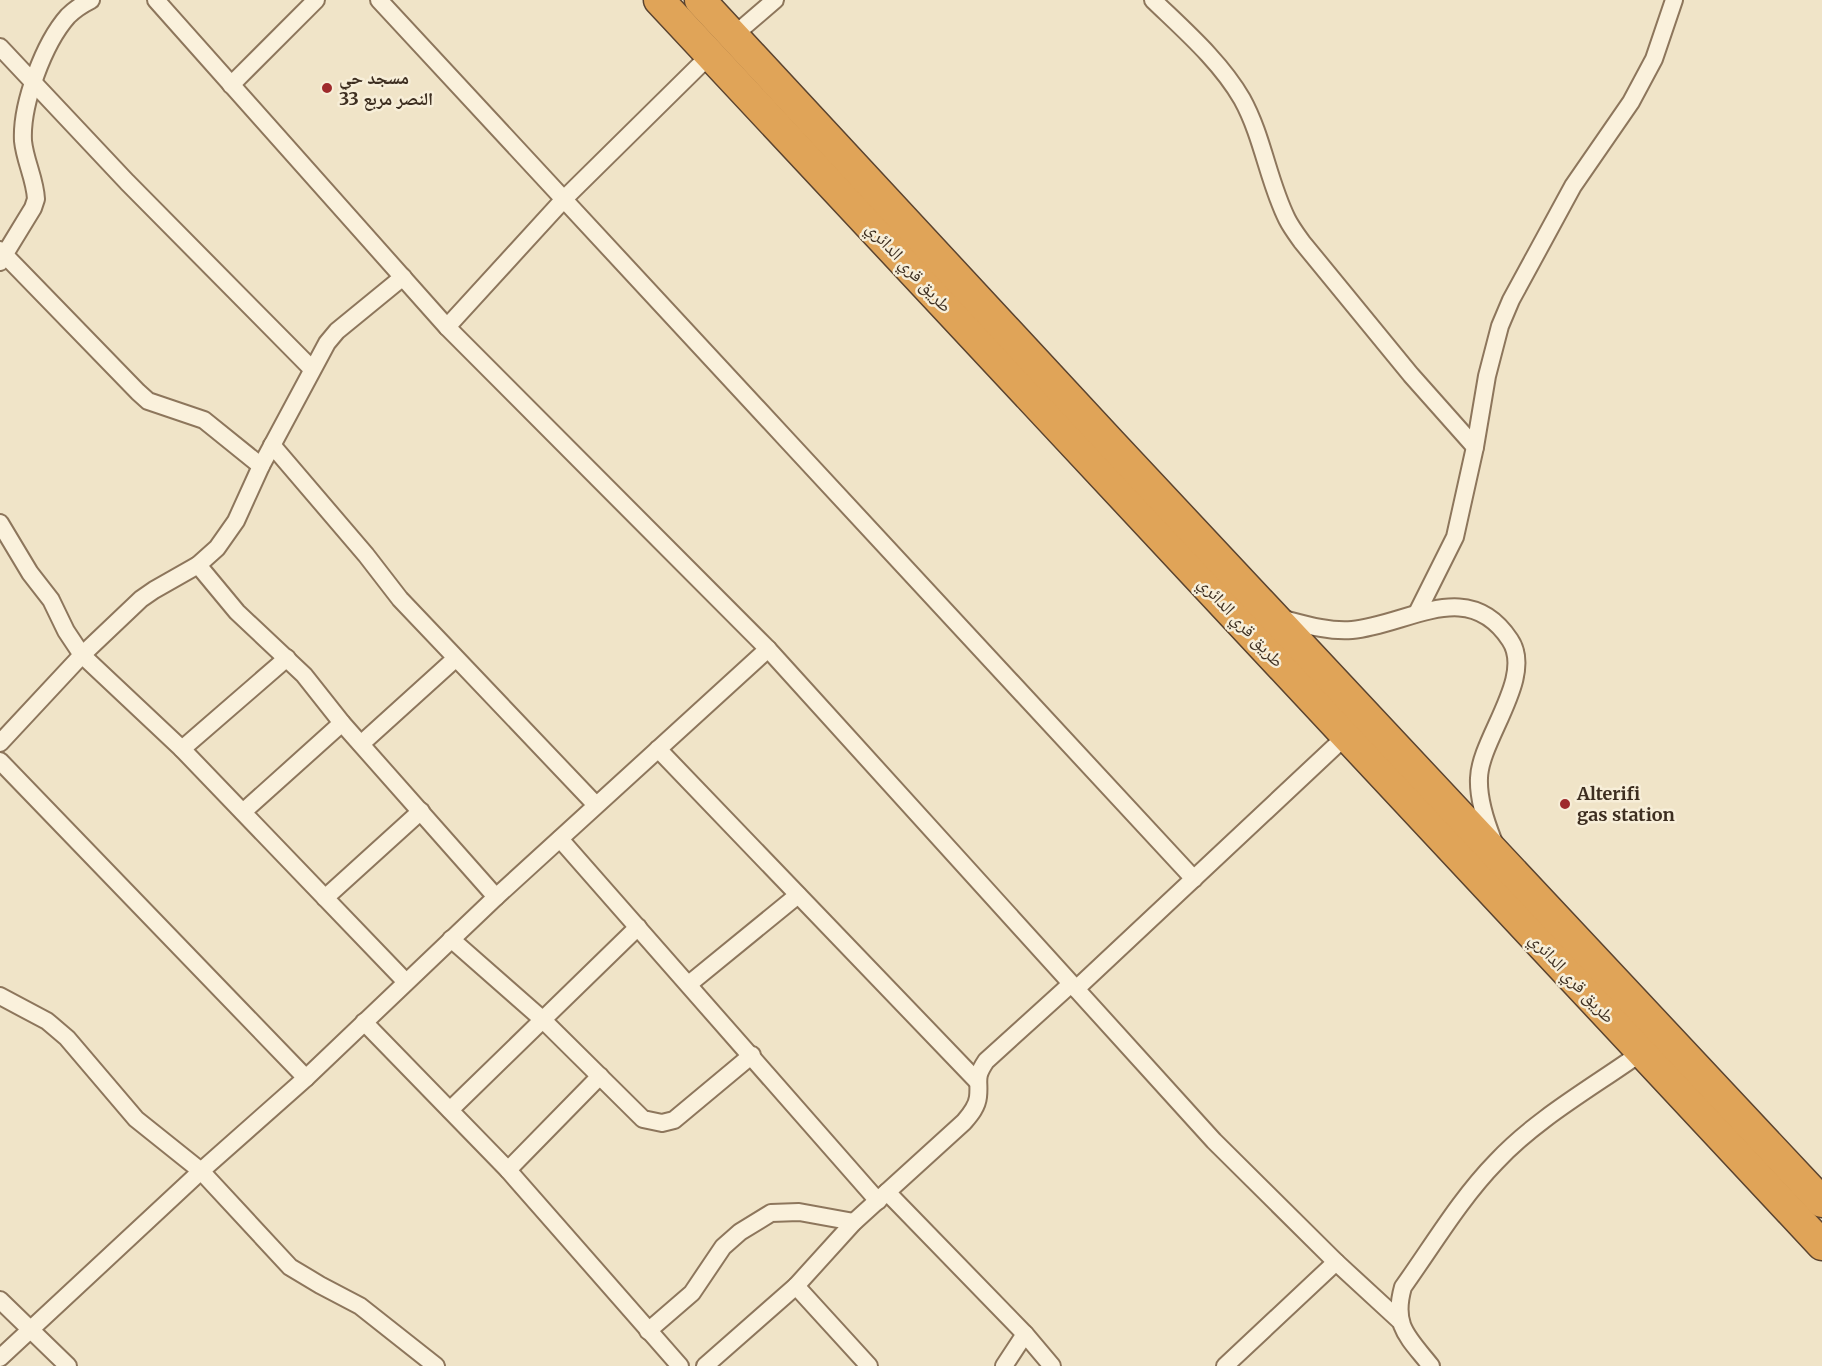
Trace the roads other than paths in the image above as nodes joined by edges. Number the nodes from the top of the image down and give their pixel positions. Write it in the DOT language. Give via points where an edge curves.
graph roads {
  1 [pos="91,0"];
  2 [pos="156,0"];
  3 [pos="316,0"];
  4 [pos="379,0"];
  5 [pos="659,0"];
  6 [pos="700,0"];
  7 [pos="775,0"];
  8 [pos="1153,0"];
  9 [pos="1674,0"];
  10 [pos="733,36"];
  11 [pos="0,47"];
  12 [pos="710,55"];
  13 [pos="33,81"];
  14 [pos="231,86"];
  15 [pos="565,198"];
  16 [pos="1,256"];
  17 [pos="403,277"];
  18 [pos="447,327"];
  19 [pos="312,369"];
  20 [pos="272,445"];
  21 [pos="1474,447"];
  22 [pos="261,466"];
  23 [pos="0,523"];
  24 [pos="198,565"];
  25 [pos="1417,613"];
  26 [pos="1273,616"];
  27 [pos="768,650"];
  28 [pos="82,655"];
  29 [pos="287,658"];
  30 [pos="455,658"];
  31 [pos="342,723"];
  32 [pos="1346,736"];
  33 [pos="0,743"];
  34 [pos="361,744"];
  35 [pos="182,749"];
  36 [pos="658,749"];
  37 [pos="0,761"];
  38 [pos="596,805"];
  39 [pos="421,811"];
  40 [pos="243,812"];
  41 [pos="560,839"];
  42 [pos="1501,860"];
  43 [pos="1194,879"];
  44 [pos="798,895"];
  45 [pos="325,897"];
  46 [pos="496,897"];
  47 [pos="638,927"];
  48 [pos="451,939"];
  49 [pos="406,982"];
  50 [pos="689,984"];
  51 [pos="1074,987"];
  52 [pos="0,996"];
  53 [pos="542,1019"];
  54 [pos="364,1022"];
  55 [pos="1642,1052"];
  56 [pos="752,1055"];
  57 [pos="600,1076"];
  58 [pos="306,1078"];
  59 [pos="976,1080"];
  60 [pos="450,1110"];
  61 [pos="508,1170"];
  62 [pos="201,1171"];
  63 [pos="882,1196"];
  64 [pos="1822,1202"];
  65 [pos="854,1222"];
  66 [pos="1822,1245"];
  67 [pos="1336,1262"];
  68 [pos="796,1286"];
  69 [pos="0,1300"];
  70 [pos="1399,1320"];
  71 [pos="31,1328"];
  72 [pos="648,1331"];
  73 [pos="1025,1334"];
  74 [pos="0,1358"];
  75 [pos="68,1366"];
  76 [pos="436,1366"];
  77 [pos="680,1366"];
  78 [pos="705,1366"];
  79 [pos="869,1366"];
  80 [pos="1004,1366"];
  81 [pos="1053,1366"];
  82 [pos="1225,1366"];
  83 [pos="1431,1366"];
  1 -- 13 [label="street" via="69,15 55,34"];
  2 -- 14 [label="street"];
  3 -- 14 [label="street"];
  4 -- 15 [label="street"];
  5 -- 12 [label="highway, طريق قري الدائري"];
  6 -- 10 [label="highway, طريق قري الدائري"];
  7 -- 10 [label="street"];
  8 -- 21 [label="street" via="1224,73 1241,98 1287,221 1302,242"];
  9 -- 21 [label="street" via="1654,59 1636,94 1572,186 1511,300 1487,376"];
  10 -- 26 [label="highway, طريق قري الدائري"];
  11 -- 13 [label="street"];
  12 -- 15 [label="street"];
  12 -- 32 [label="highway, طريق قري الدائري"];
  13 -- 16 [label="street" via="23,143 36,199"];
  13 -- 19 [label="street"];
  14 -- 17 [label="street"];
  15 -- 18 [label="street"];
  15 -- 43 [label="street"];
  16 -- 22 [label="street" via="148,401 204,420"];
  17 -- 18 [label="street"];
  17 -- 19 [label="street" via="337,331"];
  18 -- 27 [label="street"];
  19 -- 20 [label="street"];
  20 -- 22 [label="street"];
  20 -- 30 [label="street" via="400,599"];
  21 -- 25 [label="street" via="1455,537"];
  22 -- 24 [label="street" via="236,520 217,548"];
  23 -- 28 [label="street"];
  24 -- 28 [label="street" via="141,599"];
  24 -- 29 [label="street" via="244,619"];
  25 -- 26 [label="street" via="1386,625 1350,631 1323,629"];
  25 -- 42 [label="street" via="1443,607 1467,608 1488,616 1503,628 1514,645 1517,663 1512,685 1483,756 1479,776 1485,820"];
  26 -- 42 [label="highway, طريق قري الدائري"];
  27 -- 36 [label="street"];
  27 -- 51 [label="street"];
  28 -- 33 [label="street"];
  28 -- 35 [label="street"];
  29 -- 31 [label="street"];
  29 -- 35 [label="street"];
  30 -- 34 [label="street"];
  30 -- 38 [label="street"];
  31 -- 34 [label="street"];
  31 -- 40 [label="street"];
  32 -- 43 [label="street"];
  32 -- 55 [label="highway, طريق قري الدائري"];
  34 -- 39 [label="street"];
  35 -- 40 [label="street"];
  36 -- 38 [label="street"];
  36 -- 44 [label="street"];
  37 -- 58 [label="street"];
  38 -- 41 [label="street"];
  39 -- 45 [label="street"];
  39 -- 46 [label="street"];
  40 -- 45 [label="street"];
  41 -- 46 [label="street"];
  41 -- 47 [label="street"];
  42 -- 64 [label="highway, طريق قري الدائري"];
  43 -- 51 [label="street"];
  44 -- 50 [label="street"];
  44 -- 59 [label="street"];
  45 -- 49 [label="street"];
  46 -- 48 [label="street"];
  47 -- 50 [label="street"];
  47 -- 53 [label="street"];
  48 -- 49 [label="street"];
  48 -- 53 [label="street"];
  49 -- 54 [label="street"];
  50 -- 56 [label="street"];
  51 -- 59 [label="street" via="986,1061"];
  51 -- 67 [label="street" via="1214,1141"];
  52 -- 62 [label="street" via="60,1032 136,1119"];
  53 -- 57 [label="street"];
  53 -- 60 [label="street"];
  54 -- 58 [label="street"];
  54 -- 60 [label="street"];
  55 -- 66 [label="highway, طريق قري الدائري"];
  55 -- 70 [label="street" via="1542,1122 1476,1184 1403,1287 1398,1303"];
  56 -- 57 [label="street" via="674,1120 662,1123 642,1119"];
  56 -- 63 [label="street"];
  57 -- 61 [label="street"];
  58 -- 62 [label="street"];
  59 -- 63 [label="street" via="975,1107 964,1122"];
  60 -- 61 [label="street"];
  61 -- 72 [label="street"];
  62 -- 71 [label="street"];
  62 -- 76 [label="street" via="290,1267 360,1306"];
  63 -- 65 [label="street"];
  63 -- 73 [label="street"];
  65 -- 68 [label="street"];
  65 -- 72 [label="street" via="799,1212 771,1213 723,1247 693,1293"];
  67 -- 70 [label="street"];
  67 -- 82 [label="street"];
  68 -- 78 [label="street"];
  68 -- 79 [label="street"];
  69 -- 71 [label="street"];
  70 -- 83 [label="street"];
  71 -- 74 [label="street"];
  71 -- 75 [label="street"];
  72 -- 77 [label="street"];
  73 -- 80 [label="street"];
  73 -- 81 [label="street"];
}
